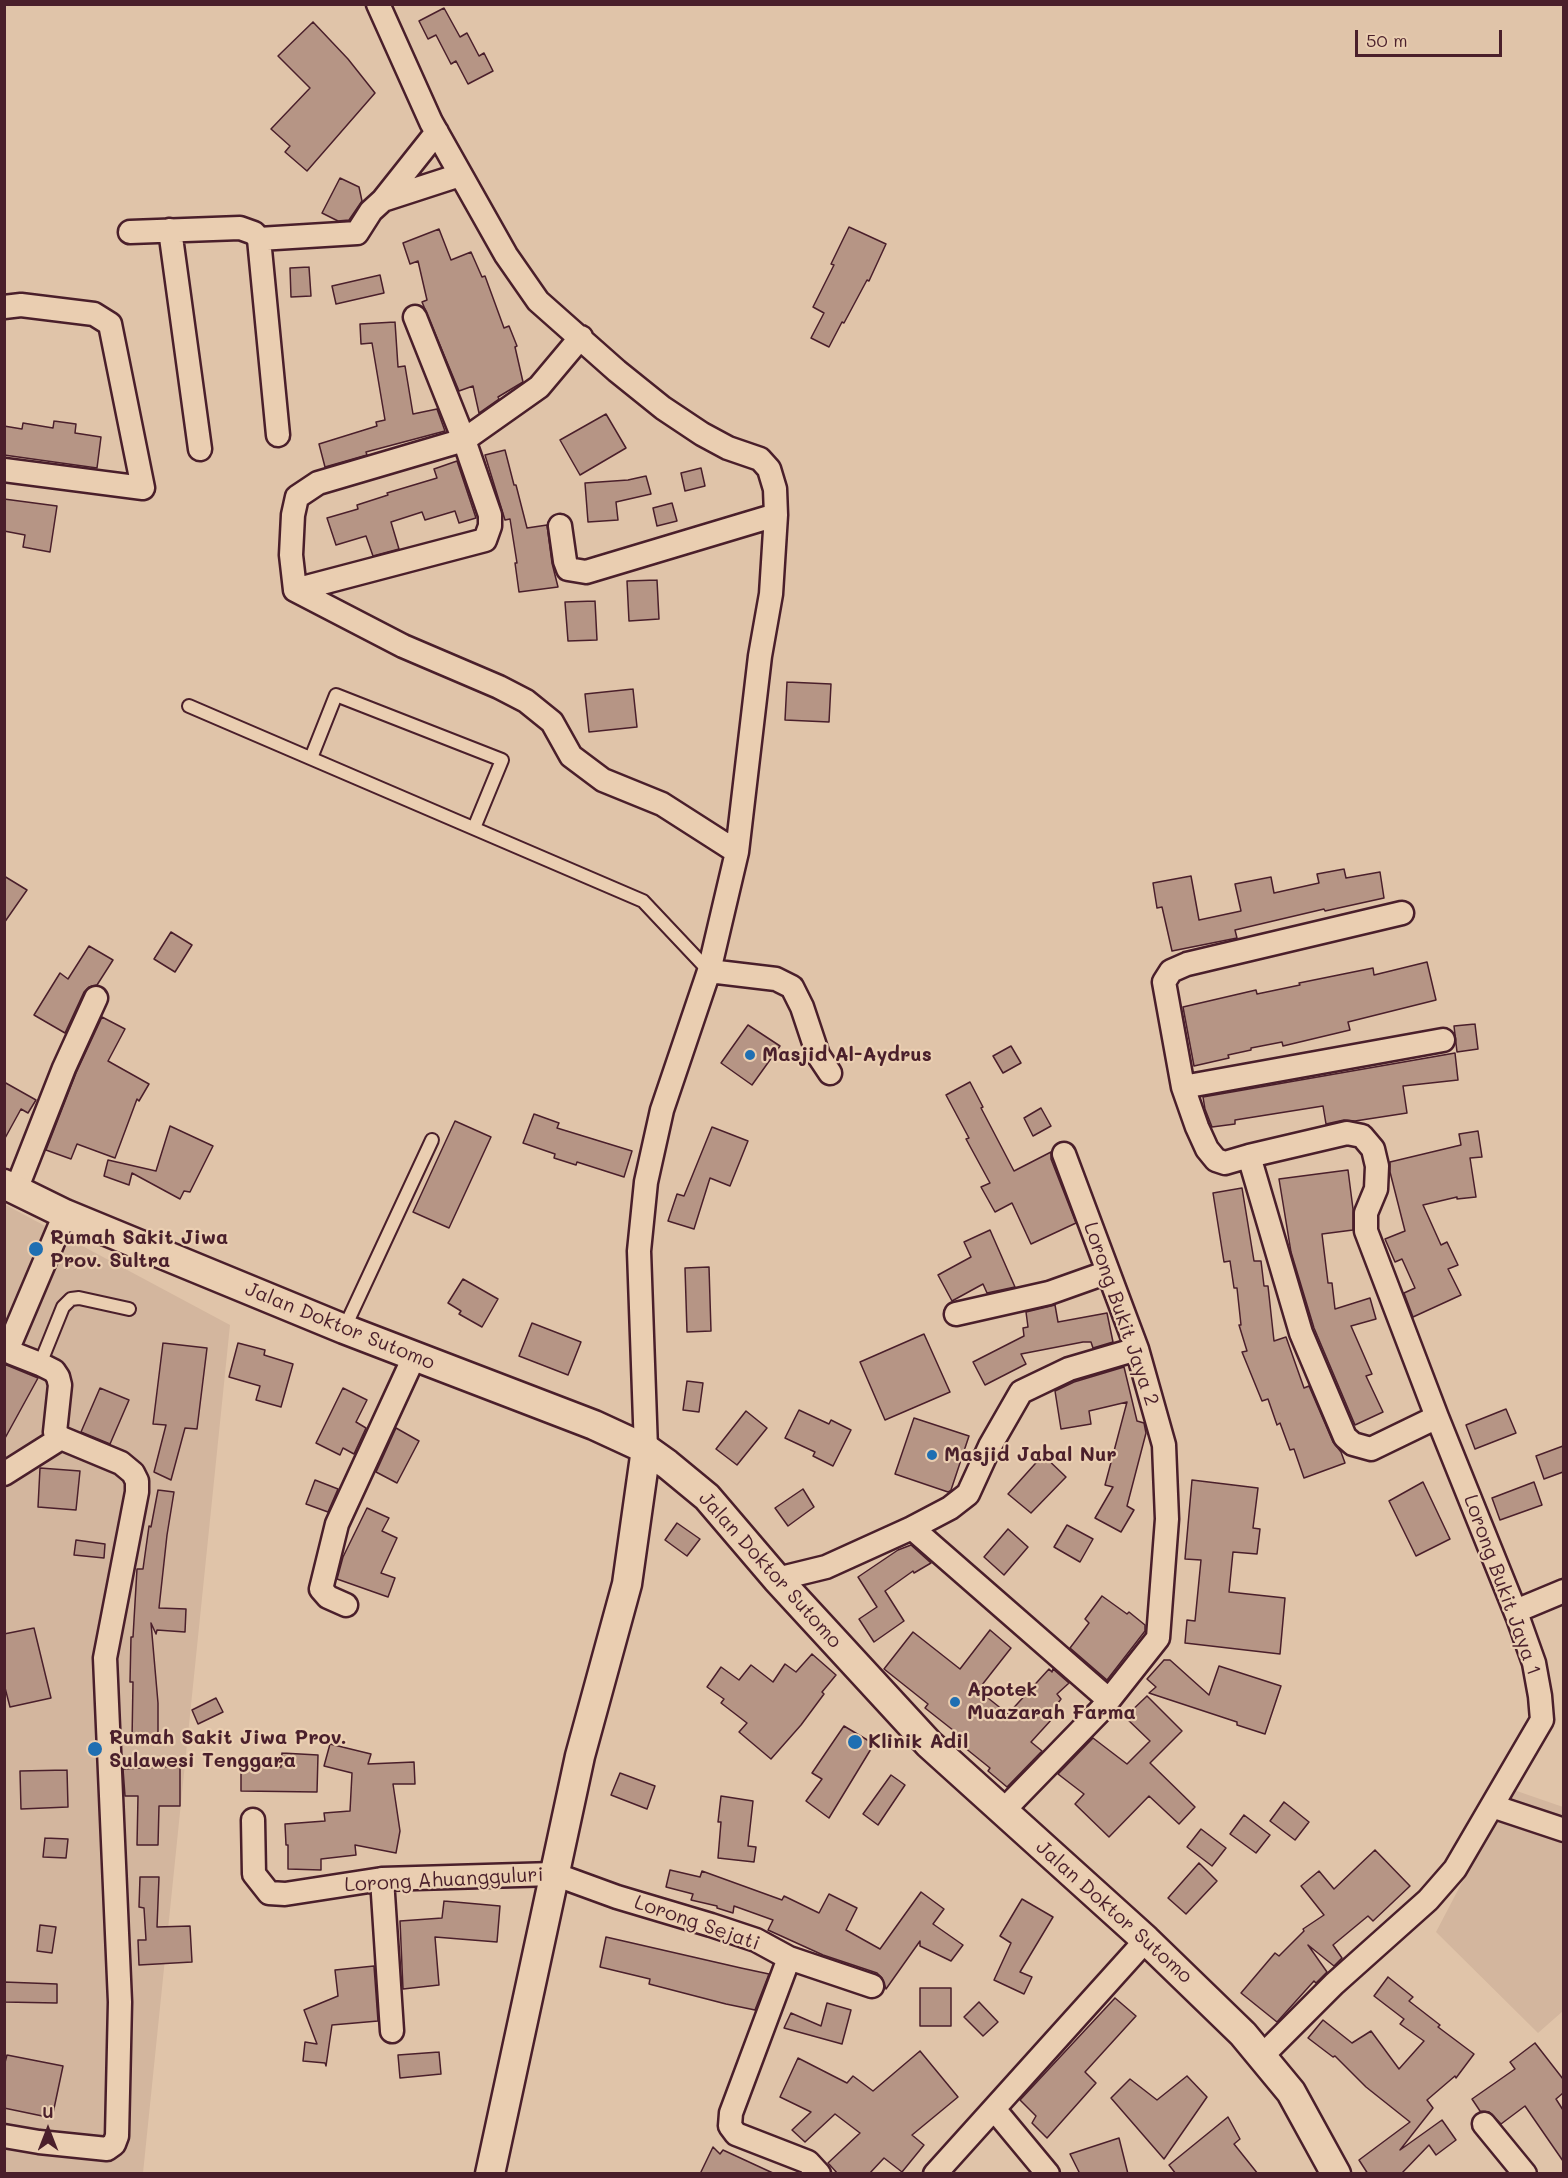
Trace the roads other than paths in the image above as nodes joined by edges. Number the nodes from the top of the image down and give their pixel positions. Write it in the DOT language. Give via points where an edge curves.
graph roads {
  1 [pos="378,4"];
  2 [pos="437,132"];
  3 [pos="460,175"];
  4 [pos="383,200"];
  5 [pos="170,230"];
  6 [pos="130,232"];
  7 [pos="259,239"];
  8 [pos="4,307"];
  9 [pos="415,317"];
  10 [pos="580,337"];
  11 [pos="278,435"];
  12 [pos="464,440"];
  13 [pos="200,449"];
  14 [pos="4,470"];
  15 [pos="776,515"];
  16 [pos="560,526"];
  17 [pos="295,590"];
  18 [pos="189,706"];
  19 [pos="311,758"];
  20 [pos="474,828"];
  21 [pos="737,852"];
  22 [pos="1402,913"];
  23 [pos="709,971"];
  24 [pos="96,998"];
  25 [pos="1443,1040"];
  26 [pos="830,1073"];
  27 [pos="1183,1087"];
  28 [pos="432,1140"];
  29 [pos="1064,1154"];
  30 [pos="1256,1154"];
  31 [pos="10,1187"];
  32 [pos="65,1214"];
  33 [pos="1108,1272"];
  34 [pos="129,1310"];
  35 [pos="956,1314"];
  36 [pos="344,1329"];
  37 [pos="7,1339"];
  38 [pos="1137,1348"];
  39 [pos="414,1357"];
  40 [pos="40,1364"];
  41 [pos="1437,1417"];
  42 [pos="61,1438"];
  43 [pos="646,1449"];
  44 [pos="4,1474"];
  45 [pos="912,1528"];
  46 [pos="777,1579"];
  47 [pos="1563,1591"];
  48 [pos="346,1605"];
  49 [pos="1516,1611"];
  50 [pos="1109,1700"];
  51 [pos="1492,1806"];
  52 [pos="1002,1812"];
  53 [pos="253,1820"];
  54 [pos="1563,1830"];
  55 [pos="554,1874"];
  56 [pos="382,1879"];
  57 [pos="1146,1940"];
  58 [pos="789,1958"];
  59 [pos="872,1986"];
  60 [pos="392,2031"];
  61 [pos="1263,2055"];
  62 [pos="994,2109"];
  63 [pos="1484,2124"];
  64 [pos="4,2136"];
  65 [pos="490,2174"];
  66 [pos="819,2174"];
  67 [pos="935,2174"];
  68 [pos="1048,2174"];
  69 [pos="1336,2174"];
  70 [pos="1525,2174"];
  1 -- 2 [label="street"];
  2 -- 3 [label="street"];
  2 -- 4 [label="street"];
  3 -- 4 [label="street"];
  3 -- 10 [label="street" via="538,301"];
  4 -- 7 [label="street" via="370,211 357,233"];
  5 -- 6 [label="street"];
  5 -- 7 [label="street" via="240,228 254,232"];
  5 -- 13 [label="street"];
  7 -- 11 [label="street"];
  8 -- 14 [label="street" via="21,305 94,314 110,324 143,488"];
  9 -- 12 [label="street"];
  10 -- 12 [label="street" via="539,387"];
  10 -- 15 [label="street" via="663,408 728,448 760,459 769,469 775,489"];
  12 -- 17 [label="street" via="318,483 297,497 291,555"];
  12 -- 17 [label="street" via="490,515 485,540"];
  15 -- 16 [label="street" via="586,572 568,569"];
  15 -- 21 [label="street" via="771,594"];
  17 -- 21 [label="street" via="403,646 526,701 552,722 571,756 603,780 662,804"];
  18 -- 19 [label="lane"];
  19 -- 20 [label="lane"];
  19 -- 20 [label="lane" via="336,695 502,760"];
  20 -- 23 [label="lane" via="643,901"];
  21 -- 23 [label="street"];
  22 -- 27 [label="street" via="1171,971 1164,982"];
  23 -- 26 [label="street" via="776,979 792,987 818,1055"];
  23 -- 43 [label="street" via="662,1110 646,1182 639,1251"];
  24 -- 31 [label="street"];
  25 -- 27 [label="street"];
  27 -- 30 [label="street, Lorong Bukit Jaya 1" via="1207,1149 1216,1160 1225,1163"];
  28 -- 36 [label="lane"];
  29 -- 33 [label="street, Lorong Bukit Jaya 2"];
  30 -- 41 [label="street" via="1301,1333 1345,1437 1353,1444 1371,1449"];
  30 -- 41 [label="street, Lorong Bukit Jaya 1" via="1347,1133 1362,1136 1373,1149 1376,1189 1366,1213 1366,1231"];
  31 -- 32 [label="street, Jalan Doktor Sutomo"];
  32 -- 36 [label="street, Jalan Doktor Sutomo"];
  32 -- 37 [label="street"];
  33 -- 35 [label="street" via="1048,1293"];
  33 -- 38 [label="street, Lorong Bukit Jaya 2"];
  34 -- 40 [label="lane" via="71,1299 63,1306"];
  36 -- 39 [label="street, Jalan Doktor Sutomo"];
  37 -- 40 [label="street" via="12,1353"];
  38 -- 45 [label="street" via="1069,1369 1021,1392 968,1494"];
  38 -- 50 [label="street, Lorong Bukit Jaya 2" via="1164,1445 1167,1518 1158,1638"];
  39 -- 43 [label="street, Jalan Doktor Sutomo"];
  39 -- 48 [label="street" via="337,1524 321,1589"];
  40 -- 42 [label="street" via="58,1377 55,1432"];
  41 -- 49 [label="street, Lorong Bukit Jaya 1"];
  42 -- 44 [label="street"];
  42 -- 64 [label="street" via="121,1463 137,1481 105,1658 120,2002 117,2136 107,2149"];
  43 -- 46 [label="street, Jalan Doktor Sutomo" via="707,1497"];
  43 -- 55 [label="street" via="627,1584 580,1756"];
  45 -- 46 [label="street" via="826,1567"];
  45 -- 50 [label="street"];
  46 -- 52 [label="street, Jalan Doktor Sutomo" via="928,1744"];
  47 -- 49 [label="street"];
  49 -- 51 [label="street, Lorong Bukit Jaya 1" via="1534,1663 1542,1720"];
  50 -- 52 [label="street, Lorong Bukit Jaya 2"];
  51 -- 54 [label="street"];
  51 -- 61 [label="street, Lorong Bukit Jaya 1" via="1455,1869 1428,1900 1334,1984"];
  52 -- 57 [label="street, Jalan Doktor Sutomo"];
  53 -- 56 [label="street, Lorong Ahuangguluri" via="254,1874 269,1893"];
  55 -- 56 [label="street, Lorong Ahuangguluri"];
  55 -- 58 [label="street, Lorong Sejati" via="756,1940"];
  55 -- 65 [label="street"];
  56 -- 60 [label="street"];
  57 -- 61 [label="street, Jalan Doktor Sutomo"];
  57 -- 62 [label="street"];
  58 -- 59 [label="street, Lorong Sejati"];
  58 -- 66 [label="street" via="731,2113 730,2127 736,2134 807,2162"];
  61 -- 69 [label="street, Jalan Doktor Sutomo" via="1291,2092"];
  62 -- 67 [label="street"];
  62 -- 68 [label="street"];
  63 -- 70 [label="street"];
}
